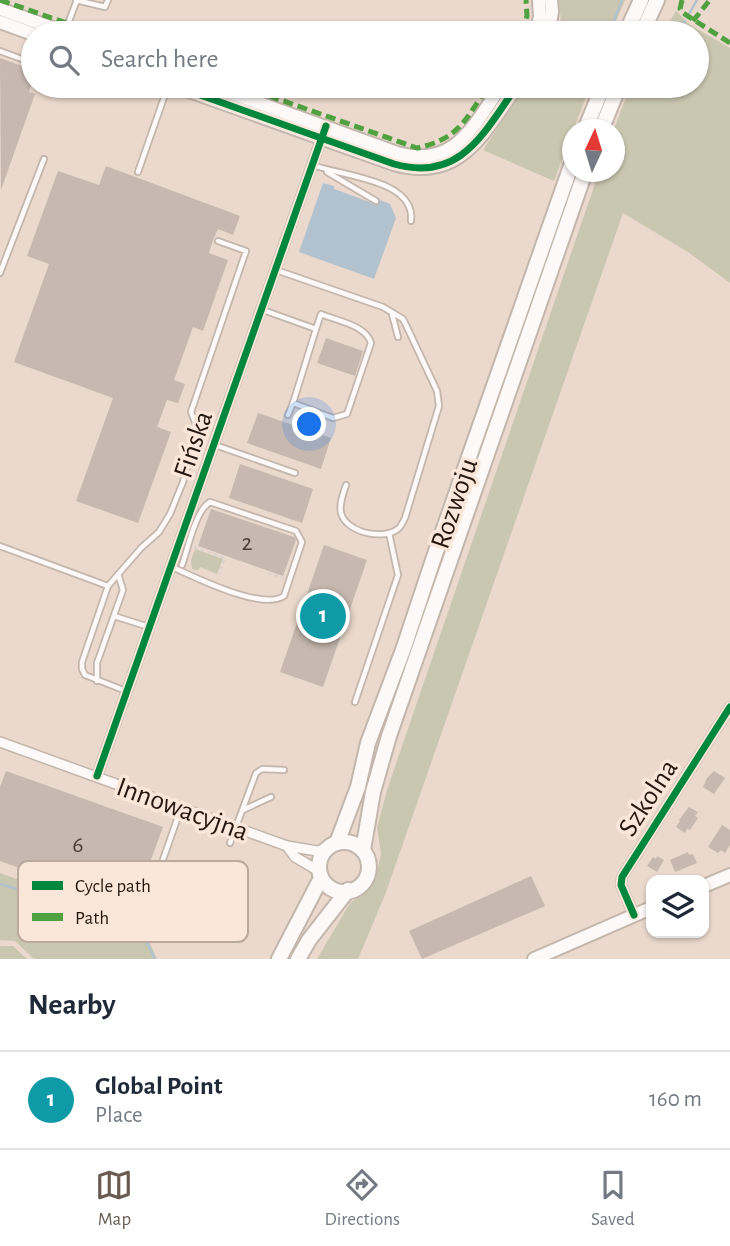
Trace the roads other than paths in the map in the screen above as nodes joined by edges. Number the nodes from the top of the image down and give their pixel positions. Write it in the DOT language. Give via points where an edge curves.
graph roads {
  1 [pos="76,0"];
  2 [pos="108,0"];
  3 [pos="539,0"];
  4 [pos="551,0"];
  5 [pos="641,0"];
  6 [pos="657,0"];
  7 [pos="0,9"];
  8 [pos="32,21"];
  9 [pos="69,21"];
  10 [pos="539,21"];
  11 [pos="551,21"];
  12 [pos="631,21"];
  13 [pos="647,21"];
  14 [pos="0,22"];
  15 [pos="21,30"];
  16 [pos="0,51"];
  17 [pos="21,59"];
  18 [pos="164,98"];
  19 [pos="214,98"];
  20 [pos="241,98"];
  21 [pos="493,98"];
  22 [pos="508,98"];
  23 [pos="598,98"];
  24 [pos="614,98"];
  25 [pos="590,119"];
  26 [pos="606,119"];
  27 [pos="324,132"];
  28 [pos="44,159"];
  29 [pos="312,164"];
  30 [pos="327,171"];
  31 [pos="138,172"];
  32 [pos="565,182"];
  33 [pos="582,182"];
  34 [pos="376,201"];
  35 [pos="411,221"];
  36 [pos="218,241"];
  37 [pos="276,270"];
  38 [pos="0,273"];
  39 [pos="262,310"];
  40 [pos="392,313"];
  41 [pos="316,329"];
  42 [pos="398,337"];
  43 [pos="293,403"];
  44 [pos="288,415"];
  45 [pos="214,445"];
  46 [pos="295,473"];
  47 [pos="346,485"];
  48 [pos="389,533"];
  49 [pos="0,546"];
  50 [pos="177,566"];
  51 [pos="118,574"];
  52 [pos="108,586"];
  53 [pos="114,616"];
  54 [pos="150,628"];
  55 [pos="97,681"];
  56 [pos="127,692"];
  57 [pos="355,702"];
  58 [pos="730,707"];
  59 [pos="0,742"];
  60 [pos="284,770"];
  61 [pos="97,776"];
  62 [pos="271,797"];
  63 [pos="181,807"];
  64 [pos="242,810"];
  65 [pos="236,827"];
  66 [pos="230,843"];
  67 [pos="287,846"];
  68 [pos="333,846"];
  69 [pos="363,850"];
  70 [pos="162,861"];
  71 [pos="320,874"];
  72 [pos="730,875"];
  73 [pos="709,884"];
  74 [pos="348,890"];
  75 [pos="646,910"];
  76 [pos="634,915"];
  77 [pos="279,959"];
  78 [pos="298,959"];
  79 [pos="534,959"];
  1 -- 2 [label="lane" via="105,7"];
  1 -- 9 [label="lane"];
  3 -- 10 [label="street"];
  4 -- 11 [label="street"];
  5 -- 12 [label="main road"];
  6 -- 13 [label="main road"];
  7 -- 8 [label="street"];
  14 -- 15 [label="street"];
  16 -- 17 [label="lane"];
  18 -- 31 [label="lane"];
  19 -- 27 [label="street"];
  20 -- 27 [label="street"];
  21 -- 27 [label="street" via="464,138 436,155 397,153"];
  22 -- 27 [label="street" via="477,142 461,157 436,167 400,165"];
  23 -- 25 [label="main road"];
  24 -- 26 [label="main road"];
  27 -- 29 [label="street, Fińska"];
  28 -- 38 [label="lane"];
  29 -- 30 [label="lane"];
  29 -- 37 [label="street, Fińska"];
  30 -- 34 [label="lane"];
  30 -- 35 [label="lane" via="343,172 398,192 407,200"];
  32 -- 68 [label="main road, Rozwoju" via="376,721 358,787"];
  33 -- 69 [label="main road, Rozwoju" via="389,736"];
  36 -- 51 [label="lane" via="246,251 191,412 198,427 186,472 159,532"];
  37 -- 39 [label="street, Fińska"];
  37 -- 40 [label="lane"];
  39 -- 41 [label="lane"];
  39 -- 45 [label="street, Fińska"];
  40 -- 42 [label="lane"];
  40 -- 48 [label="lane" via="403,319 438,391 439,406 405,518"];
  41 -- 43 [label="lane"];
  41 -- 43 [label="lane" via="321,314 363,330 372,342 347,414 333,418"];
  43 -- 44 [label="lane"];
  45 -- 46 [label="lane"];
  45 -- 50 [label="street, Fińska"];
  47 -- 48 [label="lane" via="341,502 345,521 358,530"];
  48 -- 57 [label="lane" via="398,575"];
  49 -- 52 [label="lane"];
  50 -- 50 [label="lane" via="243,596 275,601 284,596 302,542 296,531 216,503 205,505"];
  50 -- 54 [label="street, Fińska"];
  51 -- 52 [label="lane"];
  51 -- 53 [label="lane" via="123,590"];
  52 -- 55 [label="lane" via="82,662 85,675"];
  53 -- 54 [label="lane"];
  53 -- 55 [label="lane" via="97,663"];
  54 -- 56 [label="street, Fińska"];
  55 -- 56 [label="lane"];
  56 -- 61 [label="street, Fińska"];
  58 -- 76 [label="street, Szkolna" via="622,877"];
  59 -- 61 [label="street, Innowacyjna"];
  60 -- 64 [label="lane" via="262,769 256,774"];
  61 -- 63 [label="street, Innowacyjna"];
  62 -- 64 [label="lane"];
  63 -- 65 [label="street, Innowacyjna"];
  63 -- 70 [label="lane"];
  64 -- 65 [label="lane"];
  65 -- 66 [label="lane"];
  65 -- 67 [label="street, Innowacyjna"];
  67 -- 68 [label="street, Innowacyjna" via="317,851"];
  67 -- 71 [label="street, Innowacyjna"];
  68 -- 69 [label="main road" via="353,845"];
  68 -- 71 [label="main road" via="320,859"];
  69 -- 74 [label="main road" via="368,873"];
  71 -- 74 [label="main road" via="334,890"];
  71 -- 77 [label="main road"];
  72 -- 73 [label="street"];
  74 -- 78 [label="main road"];
  75 -- 76 [label="street"];
  76 -- 79 [label="street"];
}
